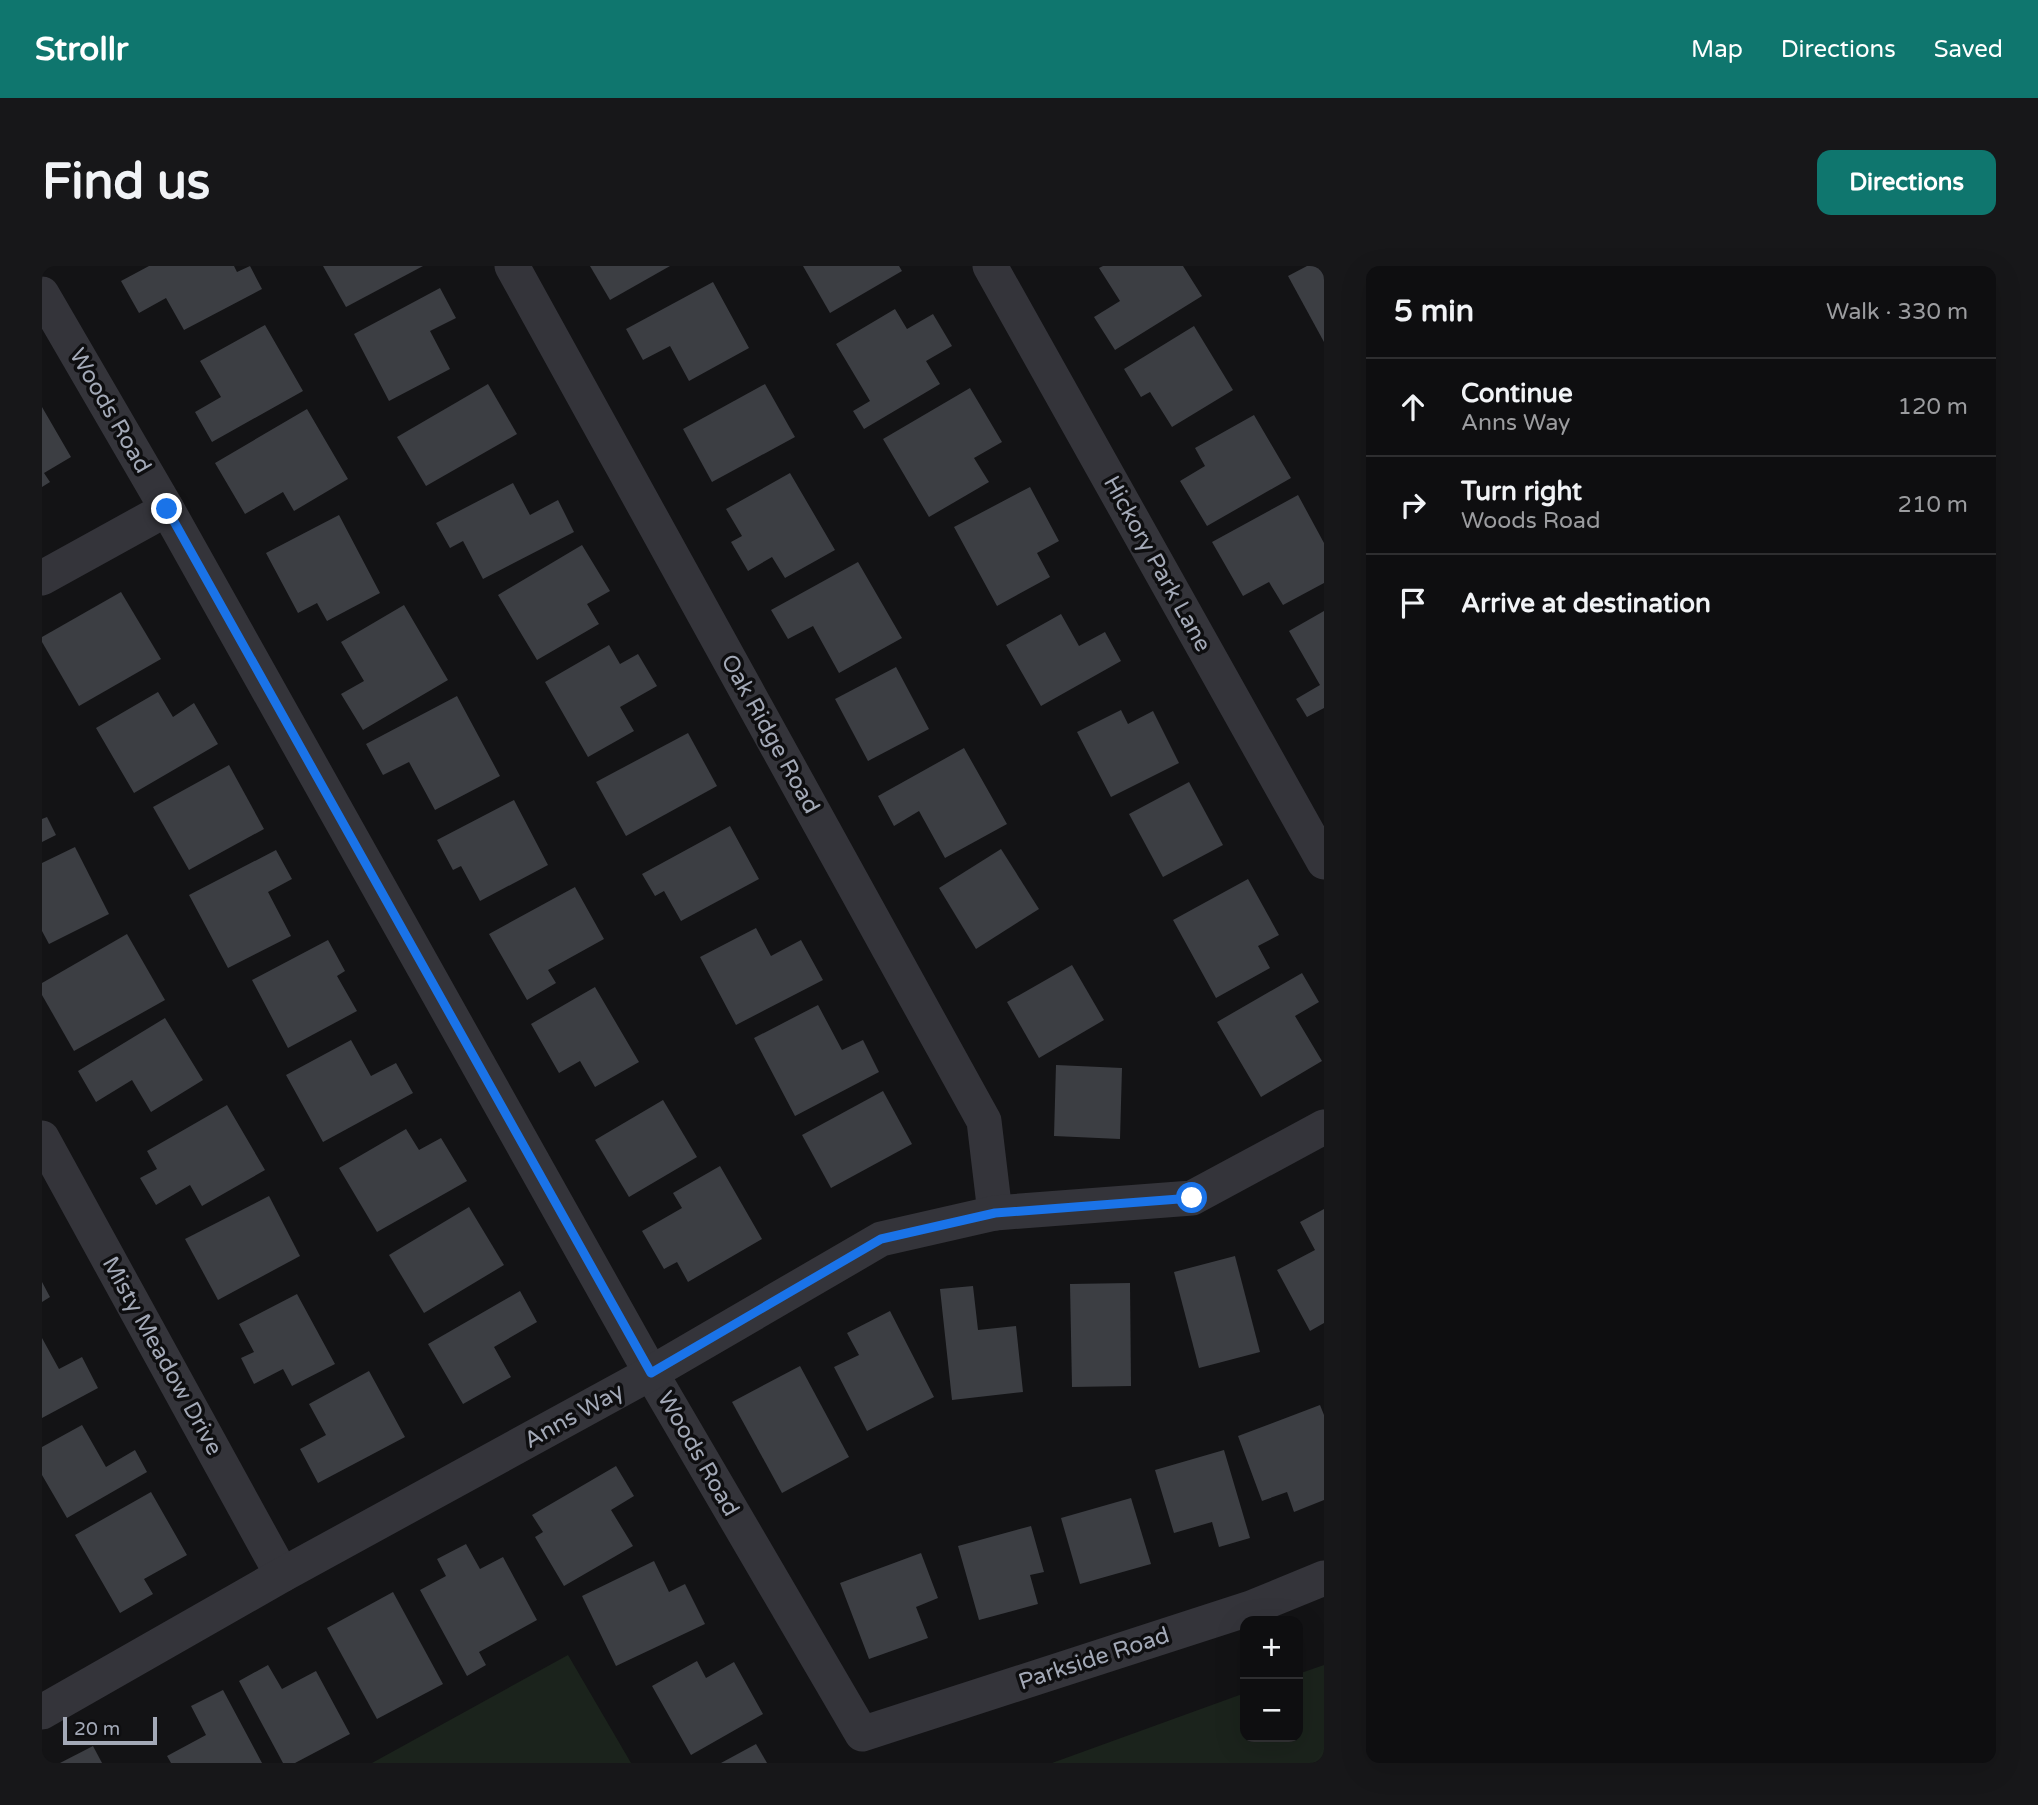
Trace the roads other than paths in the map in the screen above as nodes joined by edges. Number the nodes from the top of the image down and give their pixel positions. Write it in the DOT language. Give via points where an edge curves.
graph roads {
  1 [pos="512,266"];
  2 [pos="990,266"];
  3 [pos="42,294"];
  4 [pos="167,509"];
  5 [pos="42,578"];
  6 [pos="1324,862"];
  7 [pos="1324,1127"];
  8 [pos="42,1138"];
  9 [pos="995,1213"];
  10 [pos="651,1373"];
  11 [pos="282,1574"];
  12 [pos="1324,1577"];
  13 [pos="42,1712"];
  14 [pos="862,1734"];
  1 -- 9 [label="street, Oak Ridge Road" via="984,1121"];
  2 -- 6 [label="street, Hickory Park Lane"];
  3 -- 4 [label="street, Woods Road"];
  4 -- 5 [label="street"];
  4 -- 10 [label="street, Woods Road"];
  7 -- 9 [label="street, Anns Way" via="1192,1198"];
  8 -- 11 [label="street, Misty Meadow Drive"];
  9 -- 10 [label="street, Anns Way" via="881,1239"];
  10 -- 11 [label="street, Anns Way"];
  10 -- 14 [label="street, Woods Road"];
  11 -- 13 [label="street, Anns Way"];
  12 -- 14 [label="street, Parkside Road" via="1251,1608"];
}
